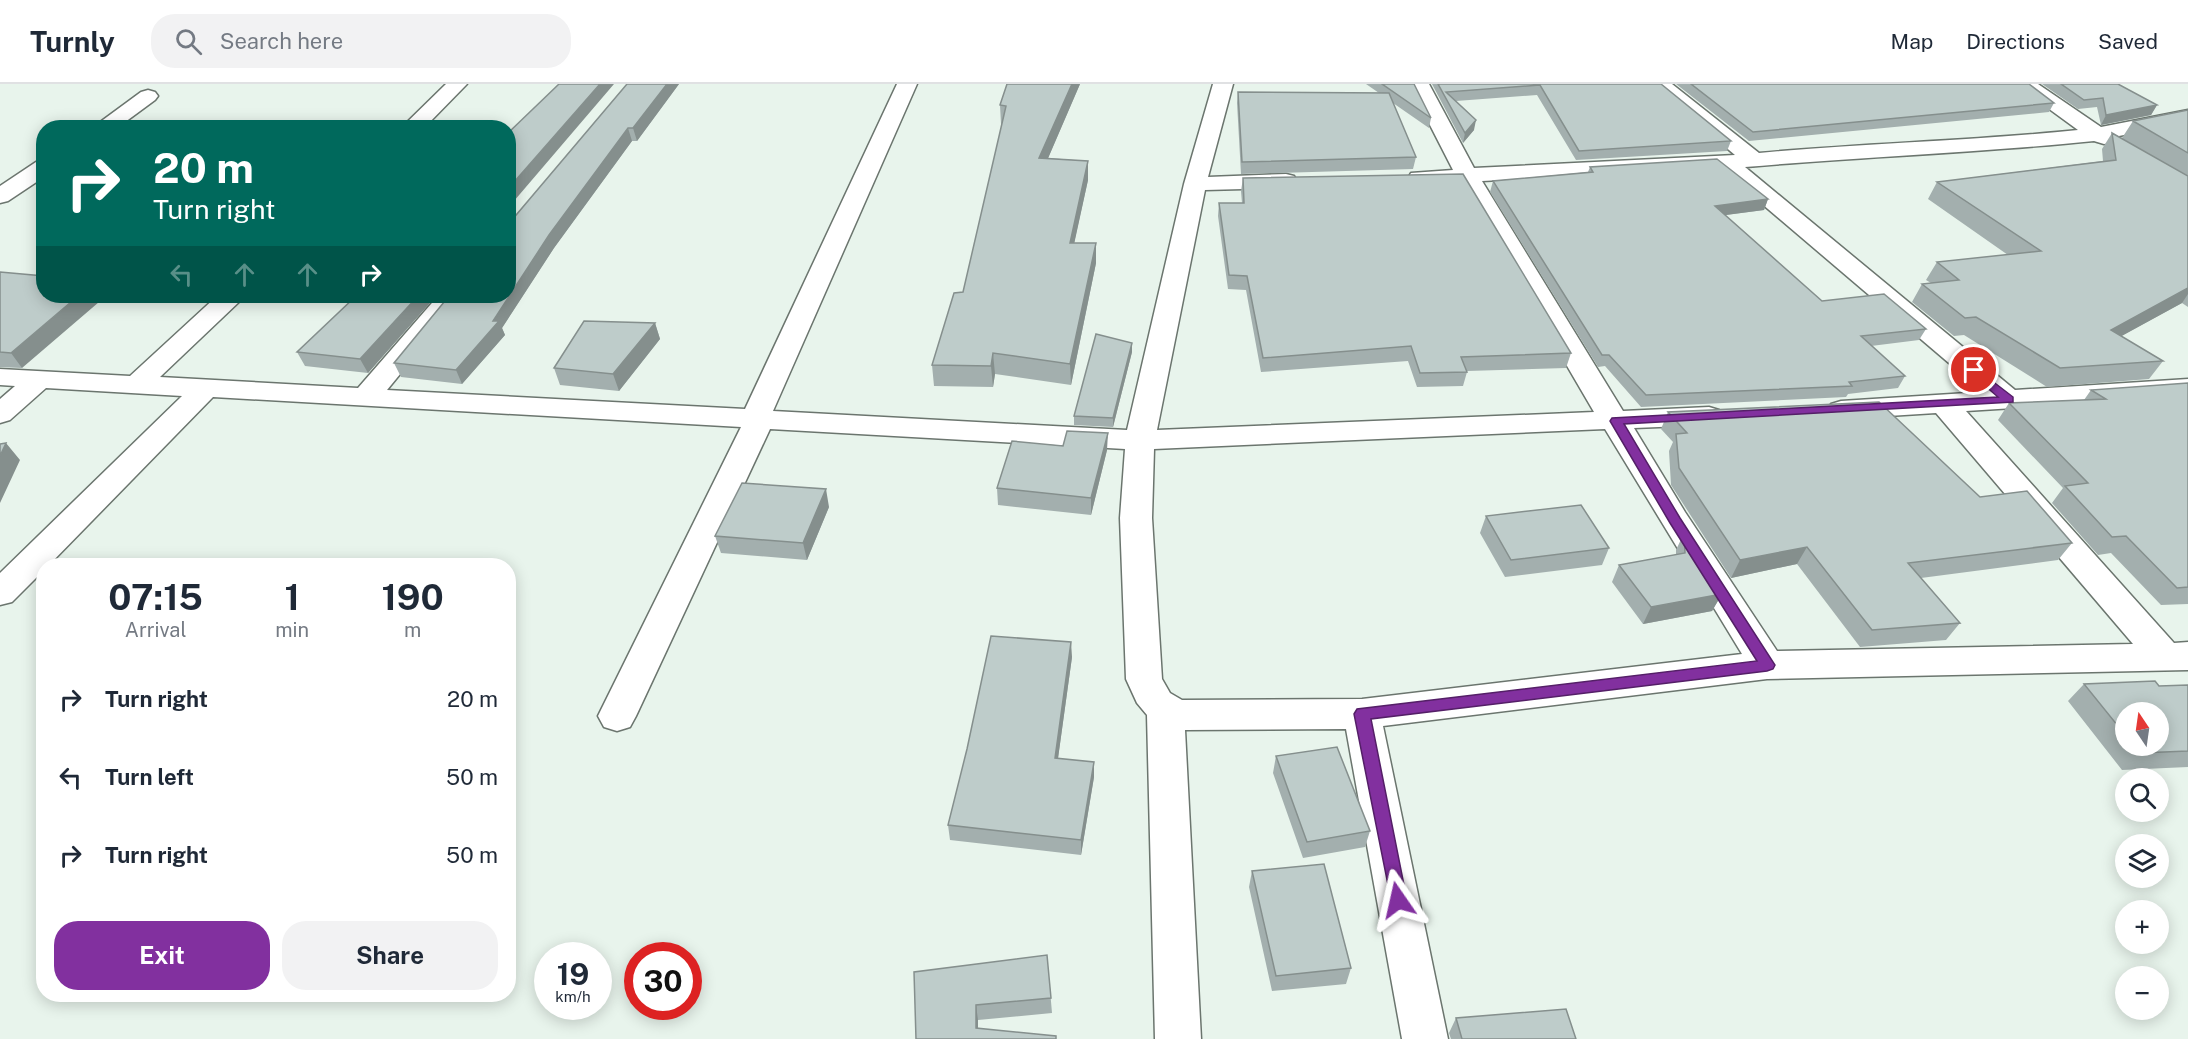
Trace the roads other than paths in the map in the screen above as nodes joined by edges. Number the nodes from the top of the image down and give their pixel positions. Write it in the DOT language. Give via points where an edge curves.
graph roads {
  1 [pos="457,84"];
  2 [pos="907,84"];
  3 [pos="1223,84"];
  4 [pos="1419,84"];
  5 [pos="1660,84"];
  6 [pos="2025,84"];
  7 [pos="148,96"];
  8 [pos="2188,116"];
  9 [pos="114,120"];
  10 [pos="419,120"];
  11 [pos="2096,134"];
  12 [pos="2127,152"];
  13 [pos="1754,159"];
  14 [pos="1726,162"];
  15 [pos="36,172"];
  16 [pos="1467,176"];
  17 [pos="1396,178"];
  18 [pos="1301,181"];
  19 [pos="1195,184"];
  20 [pos="0,196"];
  21 [pos="224,303"];
  22 [pos="445,303"];
  23 [pos="0,377"];
  24 [pos="40,379"];
  25 [pos="137,384"];
  26 [pos="206,388"];
  27 [pos="2175,390"];
  28 [pos="367,396"];
  29 [pos="2009,400"];
  30 [pos="1945,405"];
  31 [pos="2188,409"];
  32 [pos="1816,411"];
  33 [pos="0,414"];
  34 [pos="1734,415"];
  35 [pos="757,420"];
  36 [pos="1616,421"];
  37 [pos="1140,440"];
  38 [pos="0,593"];
  39 [pos="2176,655"];
  40 [pos="1767,665"];
  41 [pos="1166,711"];
  42 [pos="1362,714"];
  43 [pos="617,716"];
  44 [pos="1178,1039"];
  45 [pos="1425,1039"];
  1 -- 10 [label="street"];
  2 -- 35 [label="street"];
  3 -- 19 [label="street"];
  4 -- 16 [label="street"];
  5 -- 13 [label="street"];
  6 -- 11 [label="street"];
  7 -- 9 [label="street"];
  8 -- 11 [label="street"];
  11 -- 12 [label="street"];
  11 -- 13 [label="street"];
  13 -- 14 [label="street"];
  14 -- 16 [label="street"];
  14 -- 29 [label="street"];
  15 -- 20 [label="street"];
  16 -- 17 [label="street"];
  16 -- 36 [label="street"];
  18 -- 19 [label="street"];
  19 -- 37 [label="street"];
  21 -- 25 [label="street"];
  22 -- 28 [label="street"];
  23 -- 24 [label="street"];
  24 -- 25 [label="street"];
  24 -- 33 [label="street"];
  25 -- 26 [label="street"];
  26 -- 28 [label="street"];
  26 -- 38 [label="street"];
  27 -- 29 [label="street"];
  27 -- 31 [label="street"];
  28 -- 35 [label="street"];
  29 -- 30 [label="street"];
  30 -- 32 [label="street"];
  30 -- 39 [label="street"];
  34 -- 36 [label="street"];
  35 -- 37 [label="street"];
  35 -- 43 [label="street"];
  36 -- 37 [label="street"];
  36 -- 40 [label="street"];
  37 -- 41 [label="street" via="1136,518 1144,679 1150,697"];
  39 -- 40 [label="street"];
  40 -- 42 [label="street"];
  41 -- 42 [label="street" via="1182,715"];
  41 -- 44 [label="street"];
  42 -- 45 [label="street"];
}
